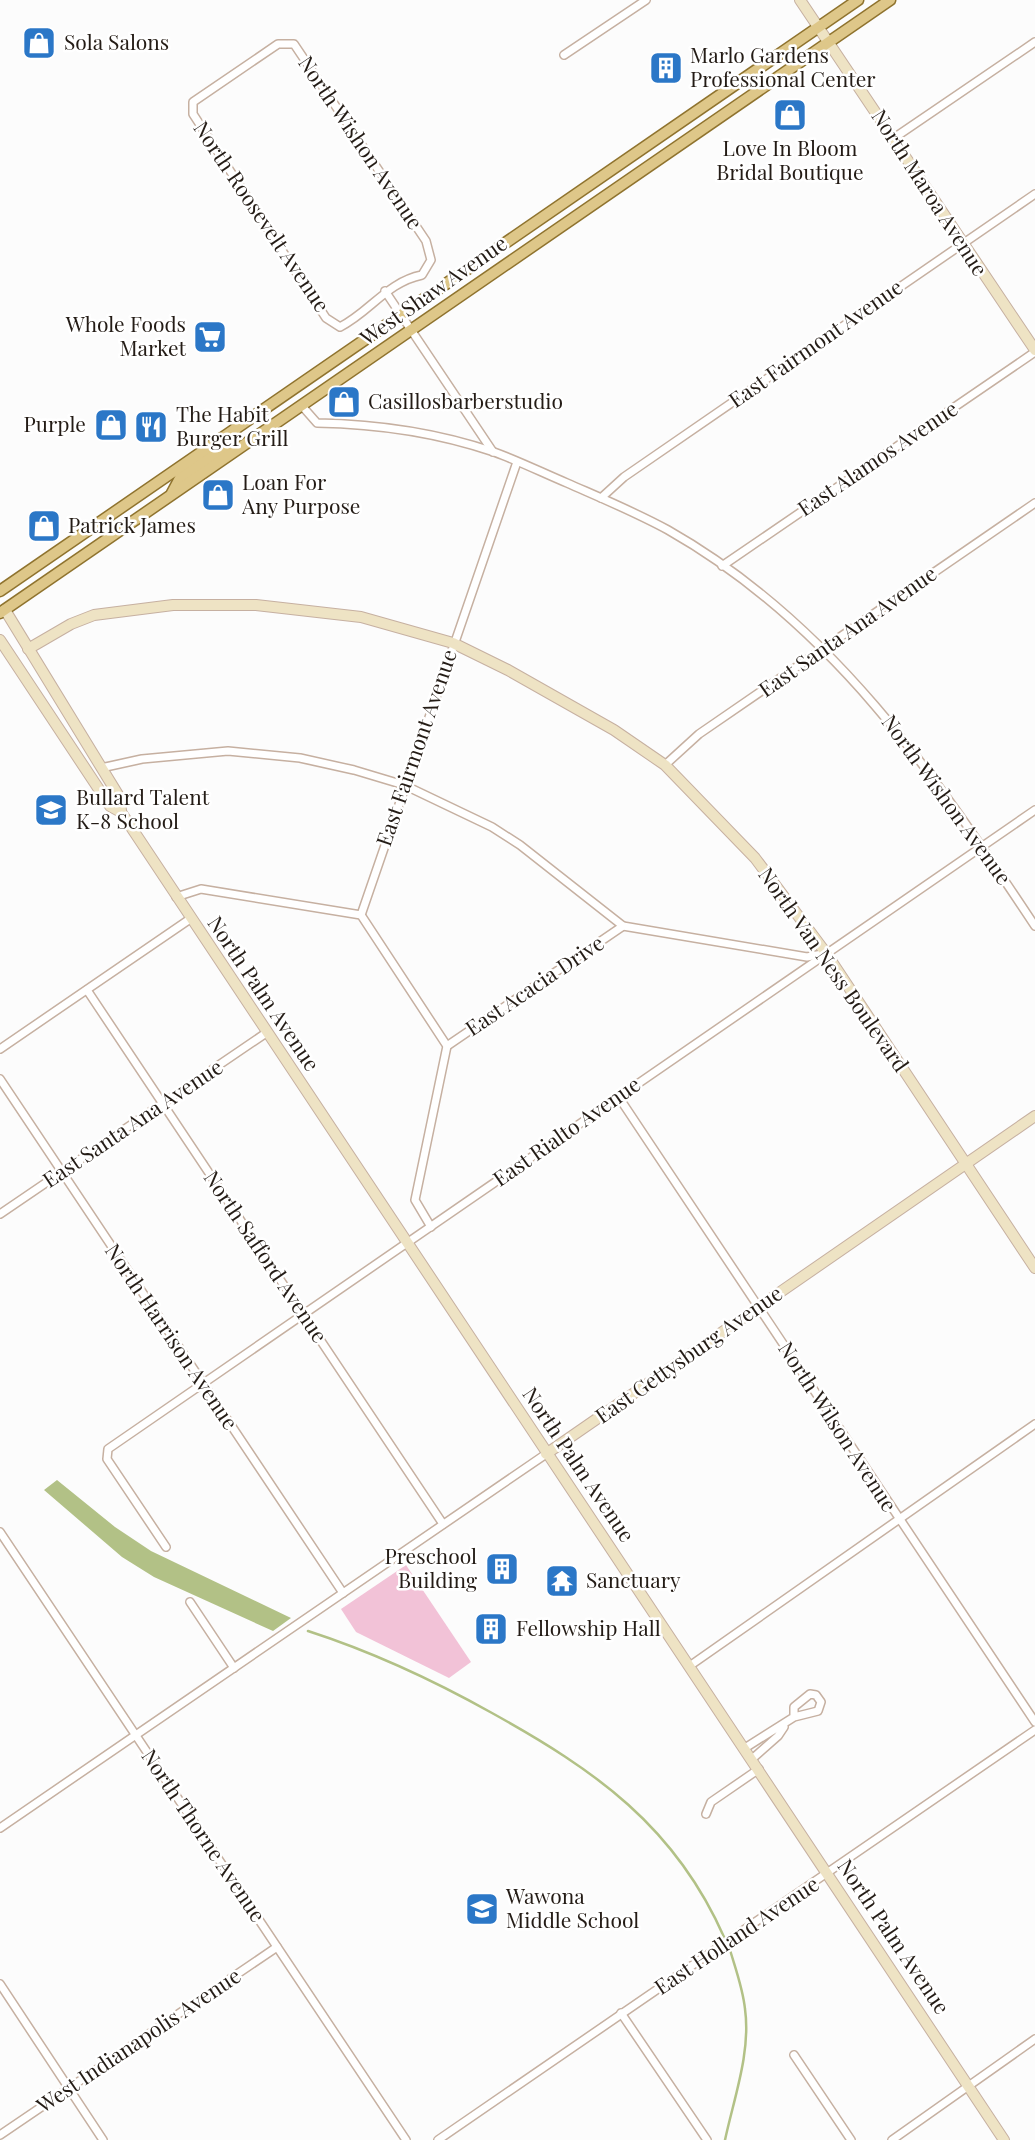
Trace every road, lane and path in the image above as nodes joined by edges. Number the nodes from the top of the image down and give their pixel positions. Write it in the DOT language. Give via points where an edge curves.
graph roads {
  1 [pos="646,0"];
  2 [pos="800,0"];
  3 [pos="858,0"];
  4 [pos="890,0"];
  5 [pos="818,28"];
  6 [pos="828,42"];
  7 [pos="1035,42"];
  8 [pos="564,55"];
  9 [pos="192,102"];
  10 [pos="894,138"];
  11 [pos="1035,194"];
  12 [pos="961,244"];
  13 [pos="385,291"];
  14 [pos="401,314"];
  15 [pos="340,327"];
  16 [pos="411,330"];
  17 [pos="1035,351"];
  18 [pos="302,406"];
  19 [pos="234,429"];
  20 [pos="493,452"];
  21 [pos="517,462"];
  22 [pos="171,496"];
  23 [pos="601,498"];
  24 [pos="1035,503"];
  25 [pos="722,566"];
  26 [pos="0,591"];
  27 [pos="2,608"];
  28 [pos="0,640"];
  29 [pos="453,643"];
  30 [pos="28,649"];
  31 [pos="823,650"];
  32 [pos="665,765"];
  33 [pos="101,768"];
  34 [pos="404,785"];
  35 [pos="1035,810"];
  36 [pos="121,812"];
  37 [pos="982,847"];
  38 [pos="176,897"];
  39 [pos="361,915"];
  40 [pos="190,919"];
  41 [pos="623,926"];
  42 [pos="1035,926"];
  43 [pos="826,953"];
  44 [pos="87,990"];
  45 [pos="266,1033"];
  46 [pos="447,1046"];
  47 [pos="0,1049"];
  48 [pos="0,1079"];
  49 [pos="618,1096"];
  50 [pos="162,1104"];
  51 [pos="1035,1116"];
  52 [pos="964,1164"];
  53 [pos="62,1172"];
  54 [pos="0,1214"];
  55 [pos="431,1227"];
  56 [pos="408,1242"];
  57 [pos="1035,1268"];
  58 [pos="758,1307"];
  59 [pos="302,1314"];
  60 [pos="201,1383"];
  61 [pos="1035,1424"];
  62 [pos="546,1454"];
  63 [pos="898,1521"];
  64 [pos="443,1524"];
  65 [pos="0,1532"];
  66 [pos="166,1547"];
  67 [pos="343,1593"];
  68 [pos="190,1602"];
  69 [pos="691,1665"];
  70 [pos="234,1668"];
  71 [pos="794,1717"];
  72 [pos="1035,1722"];
  73 [pos="786,1724"];
  74 [pos="1035,1731"];
  75 [pos="135,1735"];
  76 [pos="745,1748"];
  77 [pos="752,1759"];
  78 [pos="758,1769"];
  79 [pos="706,1815"];
  80 [pos="0,1828"];
  81 [pos="828,1875"];
  82 [pos="277,1947"];
  83 [pos="0,1984"];
  84 [pos="621,2014"];
  85 [pos="1035,2039"];
  86 [pos="794,2055"];
  87 [pos="968,2085"];
  88 [pos="68,2088"];
  89 [pos="0,2135"];
  90 [pos="103,2140"];
  91 [pos="406,2140"];
  92 [pos="438,2140"];
  93 [pos="707,2140"];
  94 [pos="851,2140"];
  95 [pos="892,2140"];
  96 [pos="1004,2140"];
  1 -- 8 [label="street"];
  2 -- 5 [label="main road, North Maroa Avenue"];
  3 -- 5 [label="main road, West Shaw Avenue"];
  4 -- 6 [label="main road, West Shaw Avenue"];
  5 -- 6 [label="main road, North Maroa Avenue"];
  5 -- 14 [label="main road, West Shaw Avenue"];
  6 -- 10 [label="main road, North Maroa Avenue"];
  6 -- 16 [label="main road, West Shaw Avenue"];
  7 -- 10 [label="street"];
  9 -- 13 [label="street, North Wishon Avenue" via="278,44 294,44 426,242 431,260 422,275"];
  9 -- 15 [label="street, North Roosevelt Avenue" via="193,114 326,317"];
  10 -- 12 [label="main road, North Maroa Avenue"];
  11 -- 12 [label="street, East Fairmont Avenue"];
  12 -- 17 [label="main road, North Maroa Avenue"];
  12 -- 23 [label="street, East Fairmont Avenue" via="624,477"];
  13 -- 14 [label="street"];
  13 -- 15 [label="street, North Wishon Avenue" via="356,319"];
  14 -- 16 [label="street"];
  14 -- 19 [label="main road, West Shaw Avenue"];
  16 -- 18 [label="main road, West Shaw Avenue"];
  16 -- 20 [label="street"];
  17 -- 25 [label="street, East Alamos Avenue"];
  18 -- 20 [label="street, North Wishon Avenue" via="317,423 384,427"];
  18 -- 22 [label="main road, West Shaw Avenue"];
  19 -- 22 [label="main road" via="230,444 180,478"];
  19 -- 26 [label="main road, West Shaw Avenue"];
  20 -- 21 [label="street, North Wishon Avenue"];
  21 -- 23 [label="street, North Wishon Avenue"];
  21 -- 29 [label="street, East Fairmont Avenue"];
  22 -- 27 [label="main road, West Shaw Avenue"];
  23 -- 25 [label="street, North Wishon Avenue" via="668,531"];
  24 -- 31 [label="street, East Santa Ana Avenue"];
  25 -- 31 [label="street, North Wishon Avenue" via="778,607"];
  27 -- 30 [label="main road, North Palm Avenue"];
  28 -- 36 [label="main road, North Palm Avenue" via="110,806"];
  29 -- 30 [label="main road, North Van Ness Boulevard" via="361,617 215,603 94,615"];
  29 -- 32 [label="main road, North Van Ness Boulevard" via="558,697"];
  29 -- 34 [label="street, East Fairmont Avenue"];
  30 -- 33 [label="main road, North Palm Avenue"];
  31 -- 32 [label="street, East Santa Ana Avenue" via="699,734"];
  31 -- 37 [label="street, North Wishon Avenue" via="897,729"];
  32 -- 43 [label="main road, North Van Ness Boulevard" via="755,858"];
  33 -- 34 [label="street" via="142,759 246,752 314,761"];
  33 -- 36 [label="main road, North Palm Avenue" via="120,799"];
  34 -- 39 [label="street, East Fairmont Avenue"];
  34 -- 41 [label="street" via="520,845"];
  35 -- 37 [label="street, East Rialto Avenue"];
  36 -- 38 [label="main road, North Palm Avenue"];
  37 -- 42 [label="street, North Wishon Avenue"];
  37 -- 43 [label="street, East Rialto Avenue"];
  38 -- 39 [label="street" via="201,889"];
  38 -- 40 [label="main road, North Palm Avenue"];
  39 -- 46 [label="street"];
  40 -- 44 [label="street"];
  40 -- 45 [label="main road, North Palm Avenue"];
  41 -- 43 [label="street" via="807,957"];
  41 -- 46 [label="street, East Acacia Drive"];
  43 -- 49 [label="street, East Rialto Avenue"];
  43 -- 52 [label="main road, North Van Ness Boulevard"];
  44 -- 47 [label="street"];
  44 -- 50 [label="street, North Safford Avenue"];
  45 -- 50 [label="street, East Santa Ana Avenue"];
  45 -- 56 [label="main road, North Palm Avenue"];
  46 -- 55 [label="street" via="415,1200"];
  48 -- 53 [label="street, North Harrison Avenue"];
  49 -- 55 [label="street, East Rialto Avenue"];
  49 -- 58 [label="street, North Wilson Avenue"];
  50 -- 53 [label="street, East Santa Ana Avenue"];
  50 -- 59 [label="street, North Safford Avenue"];
  51 -- 52 [label="main road, East Gettysburg Avenue"];
  52 -- 57 [label="main road, North Van Ness Boulevard"];
  52 -- 58 [label="main road, East Gettysburg Avenue"];
  53 -- 54 [label="street, East Santa Ana Avenue"];
  53 -- 60 [label="street, North Harrison Avenue"];
  55 -- 56 [label="street, East Rialto Avenue"];
  56 -- 59 [label="street, East Rialto Avenue"];
  56 -- 62 [label="main road, North Palm Avenue"];
  58 -- 62 [label="main road, East Gettysburg Avenue"];
  58 -- 63 [label="street, North Wilson Avenue"];
  59 -- 60 [label="street, East Rialto Avenue"];
  59 -- 64 [label="street, North Safford Avenue"];
  60 -- 66 [label="street, East Rialto Avenue" via="108,1449 107,1459"];
  60 -- 67 [label="street, North Harrison Avenue"];
  61 -- 63 [label="street"];
  62 -- 64 [label="street, East Gettysburg Avenue"];
  62 -- 69 [label="main road, North Palm Avenue"];
  63 -- 69 [label="street"];
  63 -- 72 [label="street, North Wilson Avenue"];
  64 -- 67 [label="street, East Gettysburg Avenue"];
  65 -- 75 [label="street, North Thorne Avenue"];
  67 -- 70 [label="street, East Gettysburg Avenue"];
  68 -- 70 [label="street"];
  69 -- 76 [label="main road, North Palm Avenue"];
  70 -- 75 [label="street, East Gettysburg Avenue"];
  71 -- 73 [label="street"];
  73 -- 76 [label="street"];
  73 -- 77 [label="street"];
  74 -- 81 [label="street, East Holland Avenue"];
  75 -- 80 [label="street, East Gettysburg Avenue"];
  75 -- 82 [label="street, North Thorne Avenue"];
  76 -- 77 [label="main road, North Palm Avenue"];
  77 -- 78 [label="main road, North Palm Avenue"];
  78 -- 79 [label="street" via="711,1802"];
  78 -- 81 [label="main road, North Palm Avenue"];
  81 -- 84 [label="street, East Holland Avenue"];
  81 -- 87 [label="main road, North Palm Avenue"];
  82 -- 88 [label="street, West Indianapolis Avenue"];
  82 -- 91 [label="street, North Thorne Avenue"];
  83 -- 88 [label="street"];
  84 -- 92 [label="street, East Holland Avenue"];
  84 -- 93 [label="street"];
  85 -- 87 [label="street"];
  86 -- 94 [label="street"];
  87 -- 95 [label="street"];
  87 -- 96 [label="main road, North Palm Avenue"];
  88 -- 89 [label="street, West Indianapolis Avenue"];
  88 -- 90 [label="street"];
}
